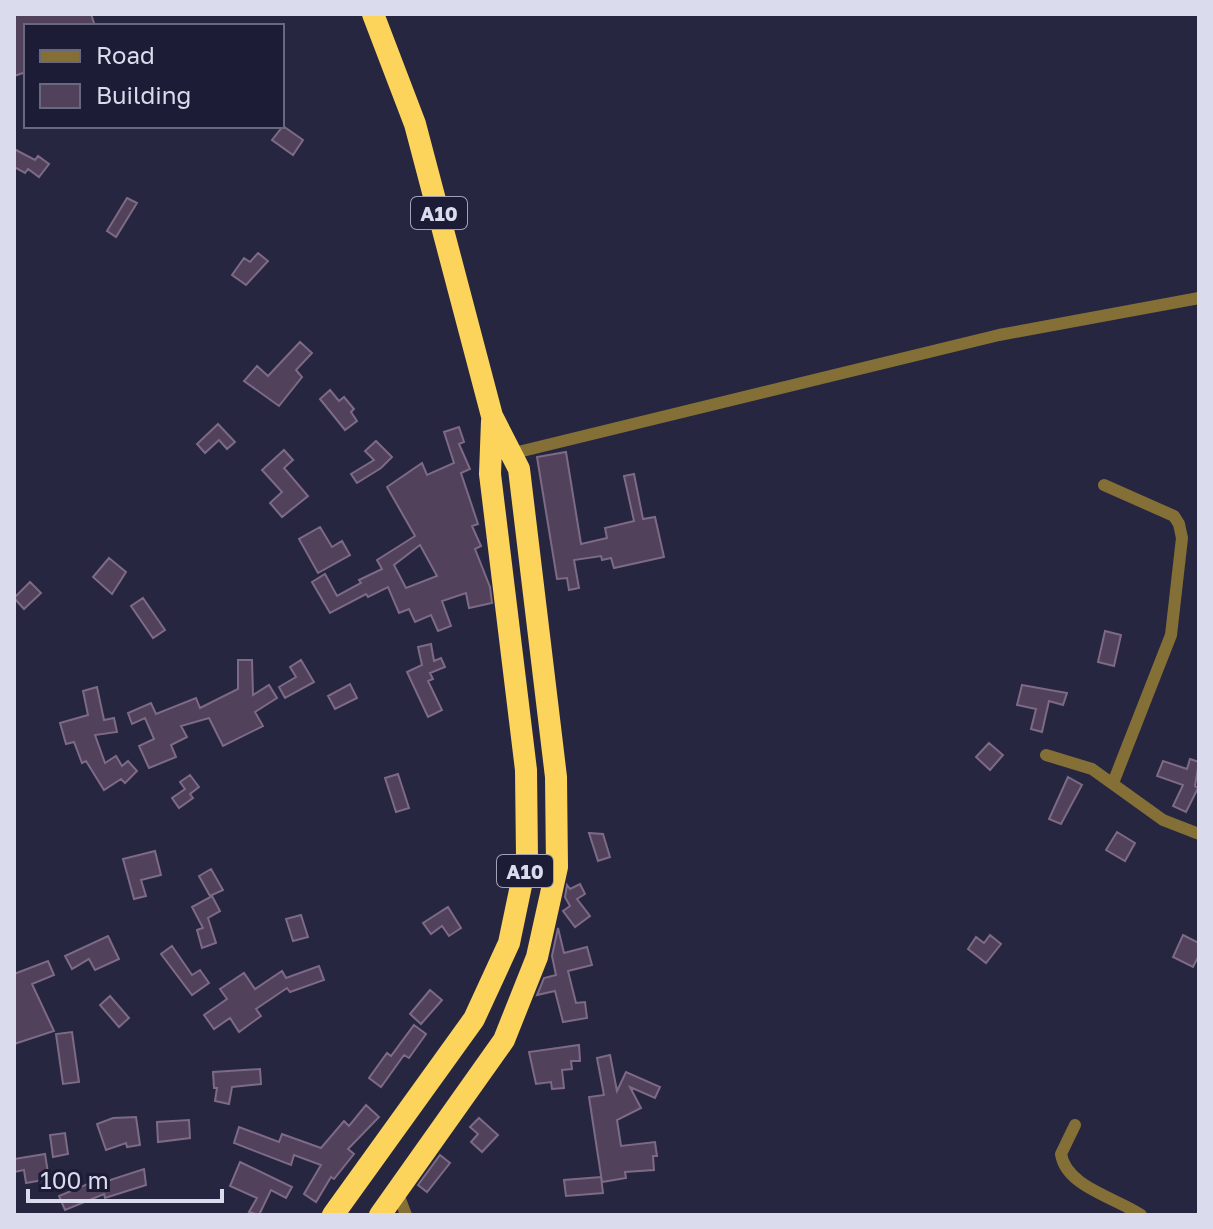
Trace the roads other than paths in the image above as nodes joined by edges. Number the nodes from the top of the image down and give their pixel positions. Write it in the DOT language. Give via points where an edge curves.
graph roads {
  1 [pos="373,14"];
  2 [pos="1199,298"];
  3 [pos="501,456"];
  4 [pos="1104,485"];
  5 [pos="1046,755"];
  6 [pos="1113,783"];
  7 [pos="1199,834"];
  8 [pos="474,1019"];
  9 [pos="504,1040"];
  10 [pos="1075,1125"];
  11 [pos="358,1180"];
  12 [pos="393,1206"];
  13 [pos="333,1215"];
  14 [pos="1141,1215"];
  1 -- 3 [label="highway, A10" via="415,124"];
  2 -- 3 [label="street" via="999,335"];
  3 -- 8 [label="highway, A10" via="490,474 526,770 527,857 509,943"];
  3 -- 9 [label="highway, A10" via="519,469 556,777 557,867 537,957"];
  4 -- 6 [label="street" via="1174,516 1182,538 1171,635"];
  5 -- 6 [label="street" via="1092,769"];
  6 -- 7 [label="street" via="1163,820"];
  8 -- 9 [label="highway"];
  8 -- 11 [label="highway, A10"];
  9 -- 12 [label="highway, A10"];
  10 -- 14 [label="street" via="1061,1154 1067,1171"];
  11 -- 12 [label="highway"];
  11 -- 13 [label="highway, A10"];
}
